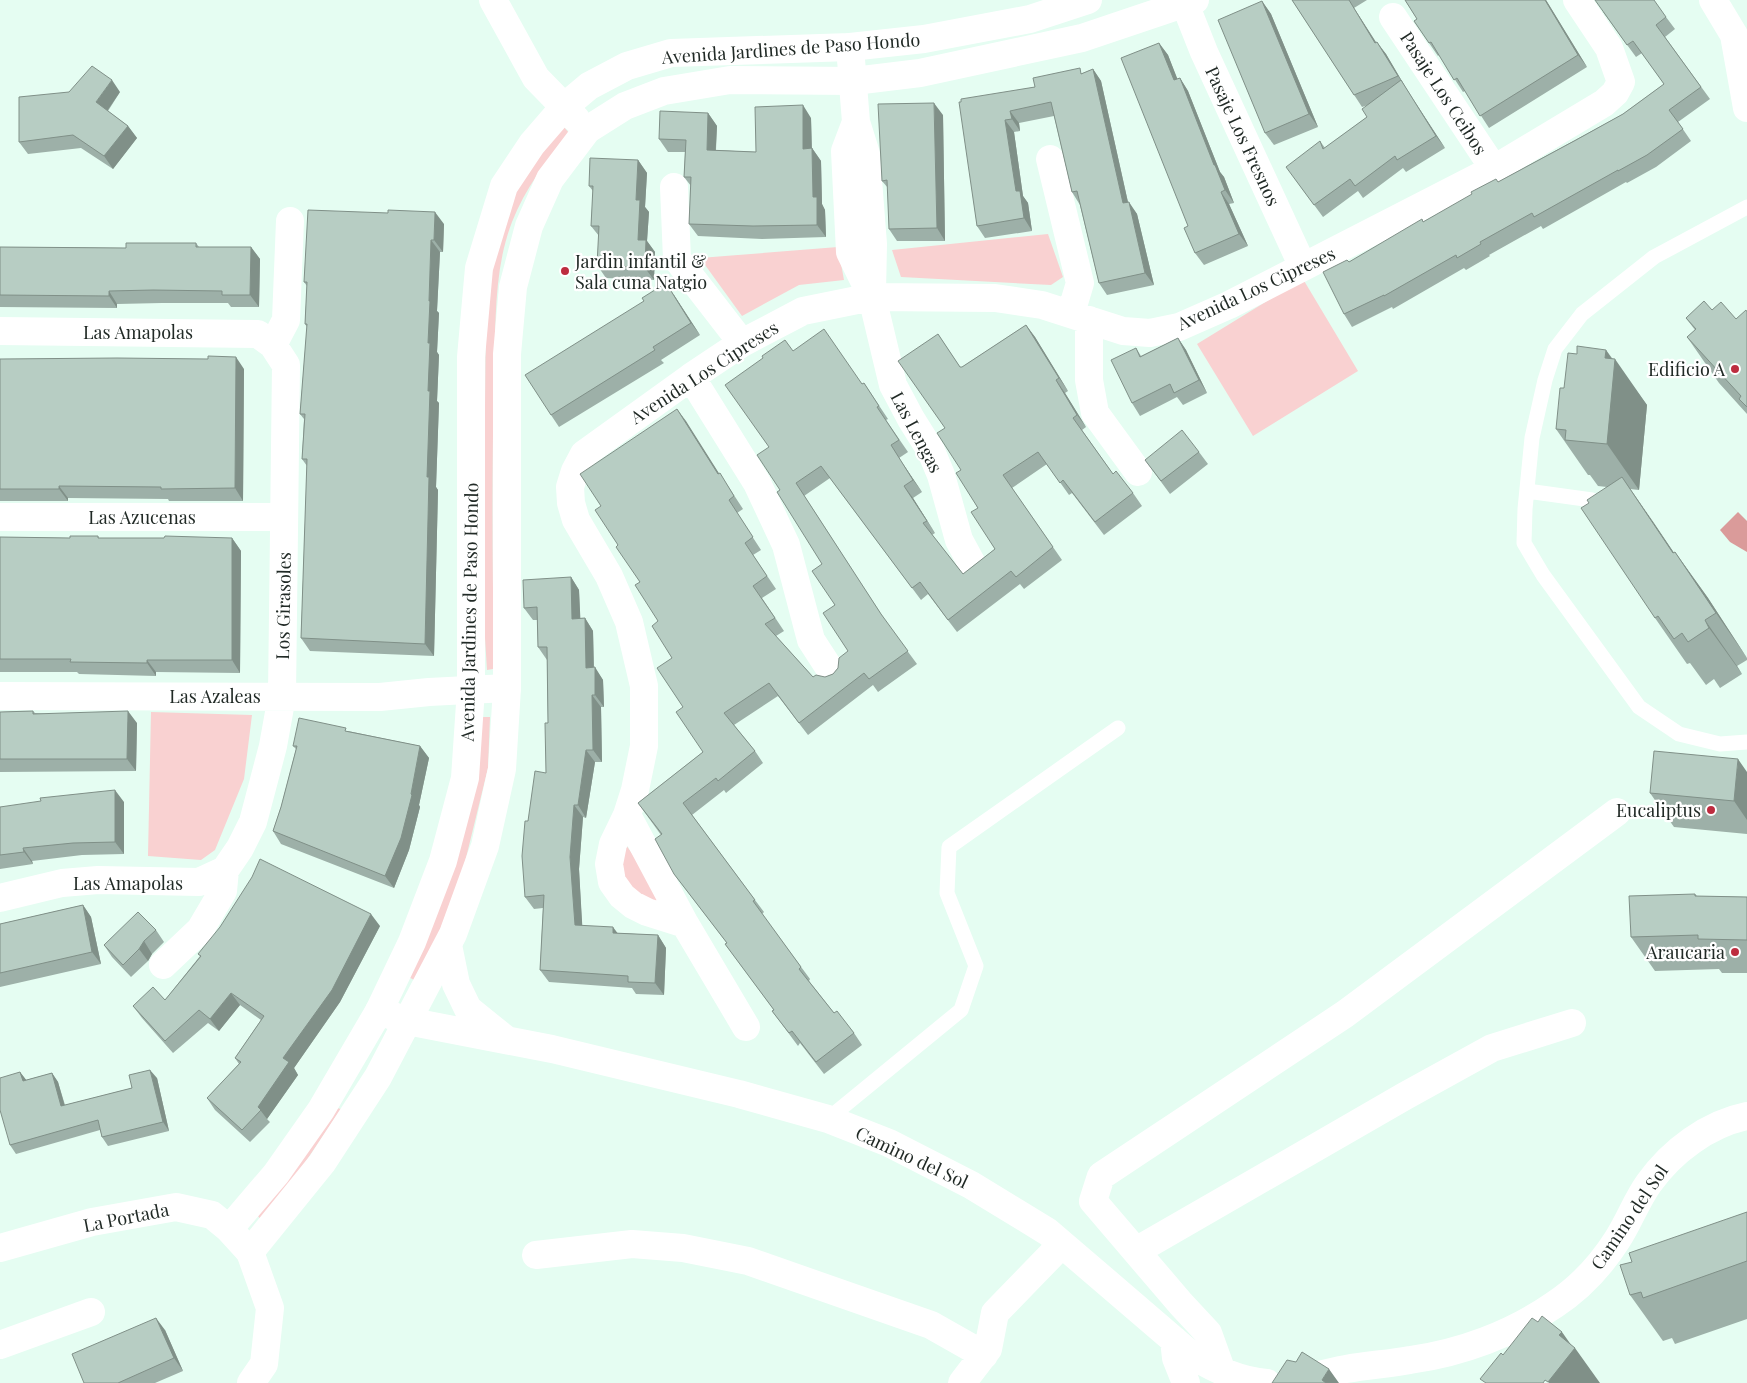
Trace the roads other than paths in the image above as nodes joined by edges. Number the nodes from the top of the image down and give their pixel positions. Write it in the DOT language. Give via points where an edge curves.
graph roads {
  1 [pos="1088,0"];
  2 [pos="1577,0"];
  3 [pos="1713,0"];
  4 [pos="495,2"];
  5 [pos="1190,2"];
  6 [pos="1394,17"];
  7 [pos="850,47"];
  8 [pos="854,81"];
  9 [pos="564,107"];
  10 [pos="1747,108"];
  11 [pos="587,130"];
  12 [pos="1050,159"];
  13 [pos="1494,169"];
  14 [pos="674,186"];
  15 [pos="1747,206"];
  16 [pos="290,221"];
  17 [pos="1303,267"];
  18 [pos="872,297"];
  19 [pos="1080,317"];
  20 [pos="0,331"];
  21 [pos="742,343"];
  22 [pos="273,345"];
  23 [pos="691,376"];
  24 [pos="1138,472"];
  25 [pos="1527,491"];
  26 [pos="1592,500"];
  27 [pos="0,517"];
  28 [pos="284,517"];
  29 [pos="972,564"];
  30 [pos="833,674"];
  31 [pos="282,687"];
  32 [pos="507,688"];
  33 [pos="471,689"];
  34 [pos="0,696"];
  35 [pos="1118,728"];
  36 [pos="1747,742"];
  37 [pos="1617,812"];
  38 [pos="627,815"];
  39 [pos="225,870"];
  40 [pos="0,898"];
  41 [pos="685,924"];
  42 [pos="448,945"];
  43 [pos="163,966"];
  44 [pos="379,1011"];
  45 [pos="407,1021"];
  46 [pos="1572,1023"];
  47 [pos="746,1027"];
  48 [pos="505,1039"];
  49 [pos="1747,1116"];
  50 [pos="828,1119"];
  51 [pos="230,1229"];
  52 [pos="1062,1244"];
  53 [pos="0,1248"];
  54 [pos="250,1252"];
  55 [pos="1136,1252"];
  56 [pos="536,1254"];
  57 [pos="91,1312"];
  58 [pos="1536,1317"];
  59 [pos="1174,1340"];
  60 [pos="0,1345"];
  61 [pos="1523,1353"];
  62 [pos="984,1354"];
  63 [pos="1222,1372"];
  64 [pos="251,1383"];
  65 [pos="962,1383"];
  66 [pos="1186,1383"];
  67 [pos="1267,1383"];
  68 [pos="1284,1383"];
  1 -- 7 [label="street, Avenida Jardines de Paso Hondo" via="1030,19 924,39"];
  2 -- 13 [label="street, Avenida Los Cipreses" via="1608,48 1621,82 1604,103"];
  3 -- 10 [label="street" via="1734,34"];
  4 -- 9 [label="street" via="536,78"];
  5 -- 8 [label="street, Avenida Jardines de Paso Hondo" via="1082,38 920,72"];
  5 -- 17 [label="street, Pasaje Los Fresnos" via="1204,52"];
  6 -- 13 [label="street, Pasaje Los Ceibos"];
  7 -- 8 [label="street, Las Lengas"];
  7 -- 9 [label="street, Avenida Jardines de Paso Hondo" via="671,53 619,70 589,86"];
  8 -- 11 [label="street, Avenida Jardines de Paso Hondo" via="730,80 664,91 625,106"];
  8 -- 18 [label="street, Las Lengas" via="856,122 866,154 873,244"];
  9 -- 11 [label="street"];
  9 -- 33 [label="street, Avenida Jardines de Paso Hondo" via="532,144 504,186 479,268 471,357"];
  11 -- 32 [label="street, Avenida Jardines de Paso Hondo" via="550,179 529,226 513,287 507,354"];
  12 -- 19 [label="street" via="1080,283"];
  13 -- 17 [label="street, Avenida Los Cipreses"];
  14 -- 21 [label="street" via="677,259"];
  15 -- 25 [label="lane" via="1654,257 1582,314 1555,349 1545,380 1532,438"];
  16 -- 22 [label="street" via="286,320"];
  17 -- 19 [label="street, Avenida Los Cipreses" via="1179,327 1150,333 1123,331"];
  18 -- 19 [label="street, Avenida Los Cipreses" via="995,298 1042,305"];
  18 -- 21 [label="street, Avenida Los Cipreses" via="803,311"];
  18 -- 29 [label="street, Las Lengas" via="893,385 931,451 959,540"];
  19 -- 24 [label="street" via="1095,413"];
  20 -- 22 [label="street, Las Amapolas" via="242,333 258,334"];
  21 -- 23 [label="street, Avenida Los Cipreses"];
  22 -- 28 [label="street, Los Girasoles" via="286,366"];
  23 -- 30 [label="street" via="757,483 786,546 811,640"];
  23 -- 38 [label="street, Avenida Los Cipreses" via="584,454 570,486 570,503 576,520 609,576 630,622 644,686 644,746"];
  25 -- 26 [label="lane"];
  25 -- 36 [label="lane" via="1524,543 1543,575 1638,707 1679,734 1720,744"];
  27 -- 28 [label="street, Las Azucenas"];
  28 -- 31 [label="street, Los Girasoles"];
  31 -- 33 [label="street, Las Azaleas" via="380,697"];
  31 -- 34 [label="street, Las Azaleas"];
  31 -- 39 [label="street, Los Girasoles" via="273,746 253,822"];
  32 -- 33 [label="street, Las Azaleas"];
  32 -- 42 [label="street, Avenida Jardines de Paso Hondo" via="502,769 485,846"];
  33 -- 44 [label="street, Avenida Jardines de Paso Hondo" via="465,778 443,861 412,942"];
  35 -- 50 [label="lane" via="949,847 947,893 976,966 961,1010"];
  37 -- 55 [label="street" via="1346,1014 1101,1176 1093,1201"];
  38 -- 41 [label="street"];
  38 -- 41 [label="street, Avenida Los Cipreses" via="613,844 612,882 633,905"];
  39 -- 40 [label="street, Las Amapolas" via="199,882 98,880 62,883"];
  39 -- 43 [label="street, Los Girasoles" via="223,891 200,930"];
  41 -- 47 [label="street"];
  42 -- 45 [label="street, Avenida Jardines de Paso Hondo"];
  42 -- 48 [label="street, Camino del Sol" via="456,984 468,1009"];
  44 -- 45 [label="street, Camino del Sol"];
  44 -- 51 [label="street, Avenida Jardines de Paso Hondo" via="321,1110 276,1174"];
  45 -- 48 [label="street, Camino del Sol"];
  45 -- 54 [label="street, Avenida Jardines de Paso Hondo" via="378,1077 322,1163"];
  46 -- 55 [label="street" via="1492,1048"];
  48 -- 50 [label="street, Camino del Sol" via="739,1094"];
  49 -- 58 [label="street, Camino del Sol" via="1702,1134 1664,1164 1648,1184 1604,1259 1571,1292"];
  50 -- 52 [label="street, Camino del Sol" via="939,1167 1010,1208"];
  51 -- 53 [label="street, La Portada" via="212,1215 176,1207 92,1222"];
  51 -- 54 [label="street, La Portada"];
  52 -- 59 [label="street, Camino del Sol"];
  52 -- 62 [label="street" via="995,1313 988,1349"];
  54 -- 64 [label="street, La Portada" via="270,1308 264,1364"];
  55 -- 63 [label="street" via="1208,1333"];
  56 -- 62 [label="street" via="632,1244 683,1248 748,1261 931,1325"];
  57 -- 60 [label="street"];
  58 -- 61 [label="street" via="1532,1338"];
  58 -- 68 [label="street, Camino del Sol" via="1482,1342 1447,1353 1346,1369"];
  59 -- 63 [label="street, Camino del Sol"];
  59 -- 66 [label="street" via="1176,1358"];
  62 -- 65 [label="street"];
  63 -- 67 [label="street, Camino del Sol"];
}
